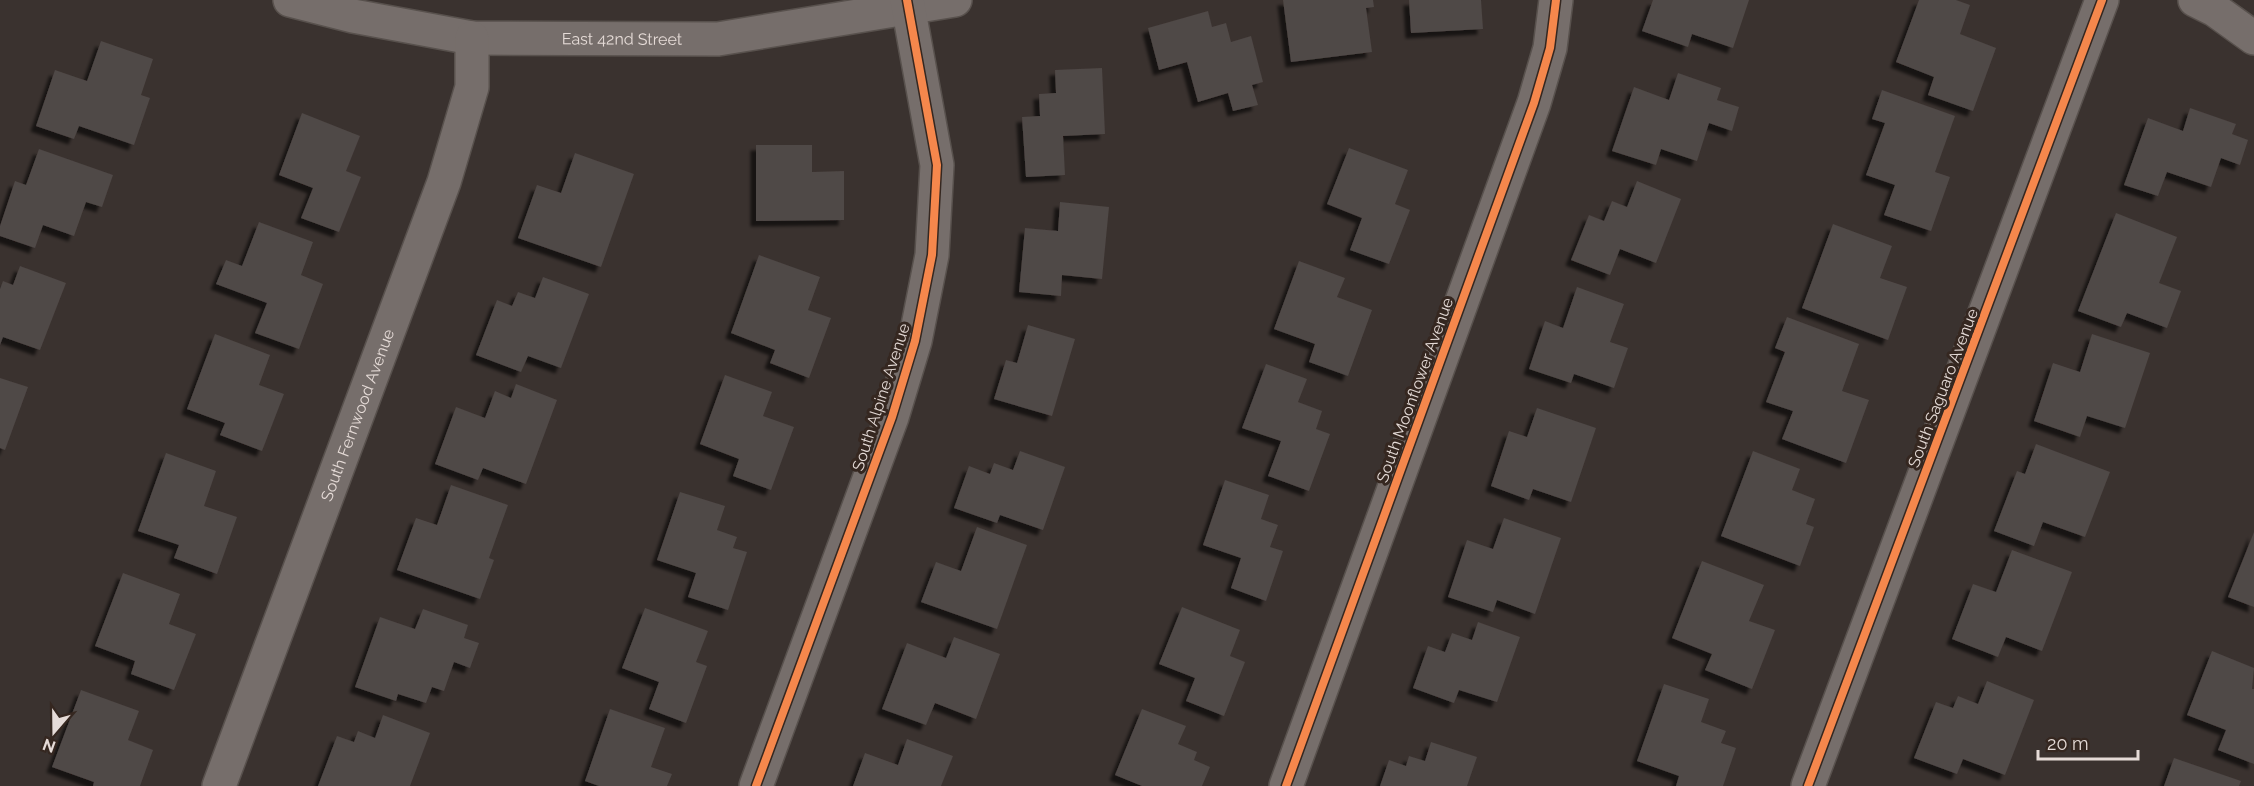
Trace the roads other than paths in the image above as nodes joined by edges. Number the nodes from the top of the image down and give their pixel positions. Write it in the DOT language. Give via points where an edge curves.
graph roads {
  1 [pos="290,0"];
  2 [pos="954,0"];
  3 [pos="1556,0"];
  4 [pos="2102,0"];
  5 [pos="2195,0"];
  6 [pos="908,5"];
  7 [pos="472,38"];
  8 [pos="2254,38"];
  9 [pos="219,786"];
  10 [pos="756,786"];
  11 [pos="1286,786"];
  12 [pos="1808,786"];
  1 -- 7 [label="street, East 42nd Street"];
  2 -- 6 [label="street, East 42nd Street"];
  3 -- 11 [label="street, South Moonflower Avenue" via="1550,48 1534,103"];
  4 -- 12 [label="street, South Saguaro Avenue"];
  5 -- 8 [label="street"];
  6 -- 7 [label="street, East 42nd Street" via="718,39"];
  6 -- 10 [label="street, South Alpine Avenue" via="937,165 932,255 915,341 892,417"];
  7 -- 9 [label="street, South Fernwood Avenue" via="472,87 444,182"];
}
